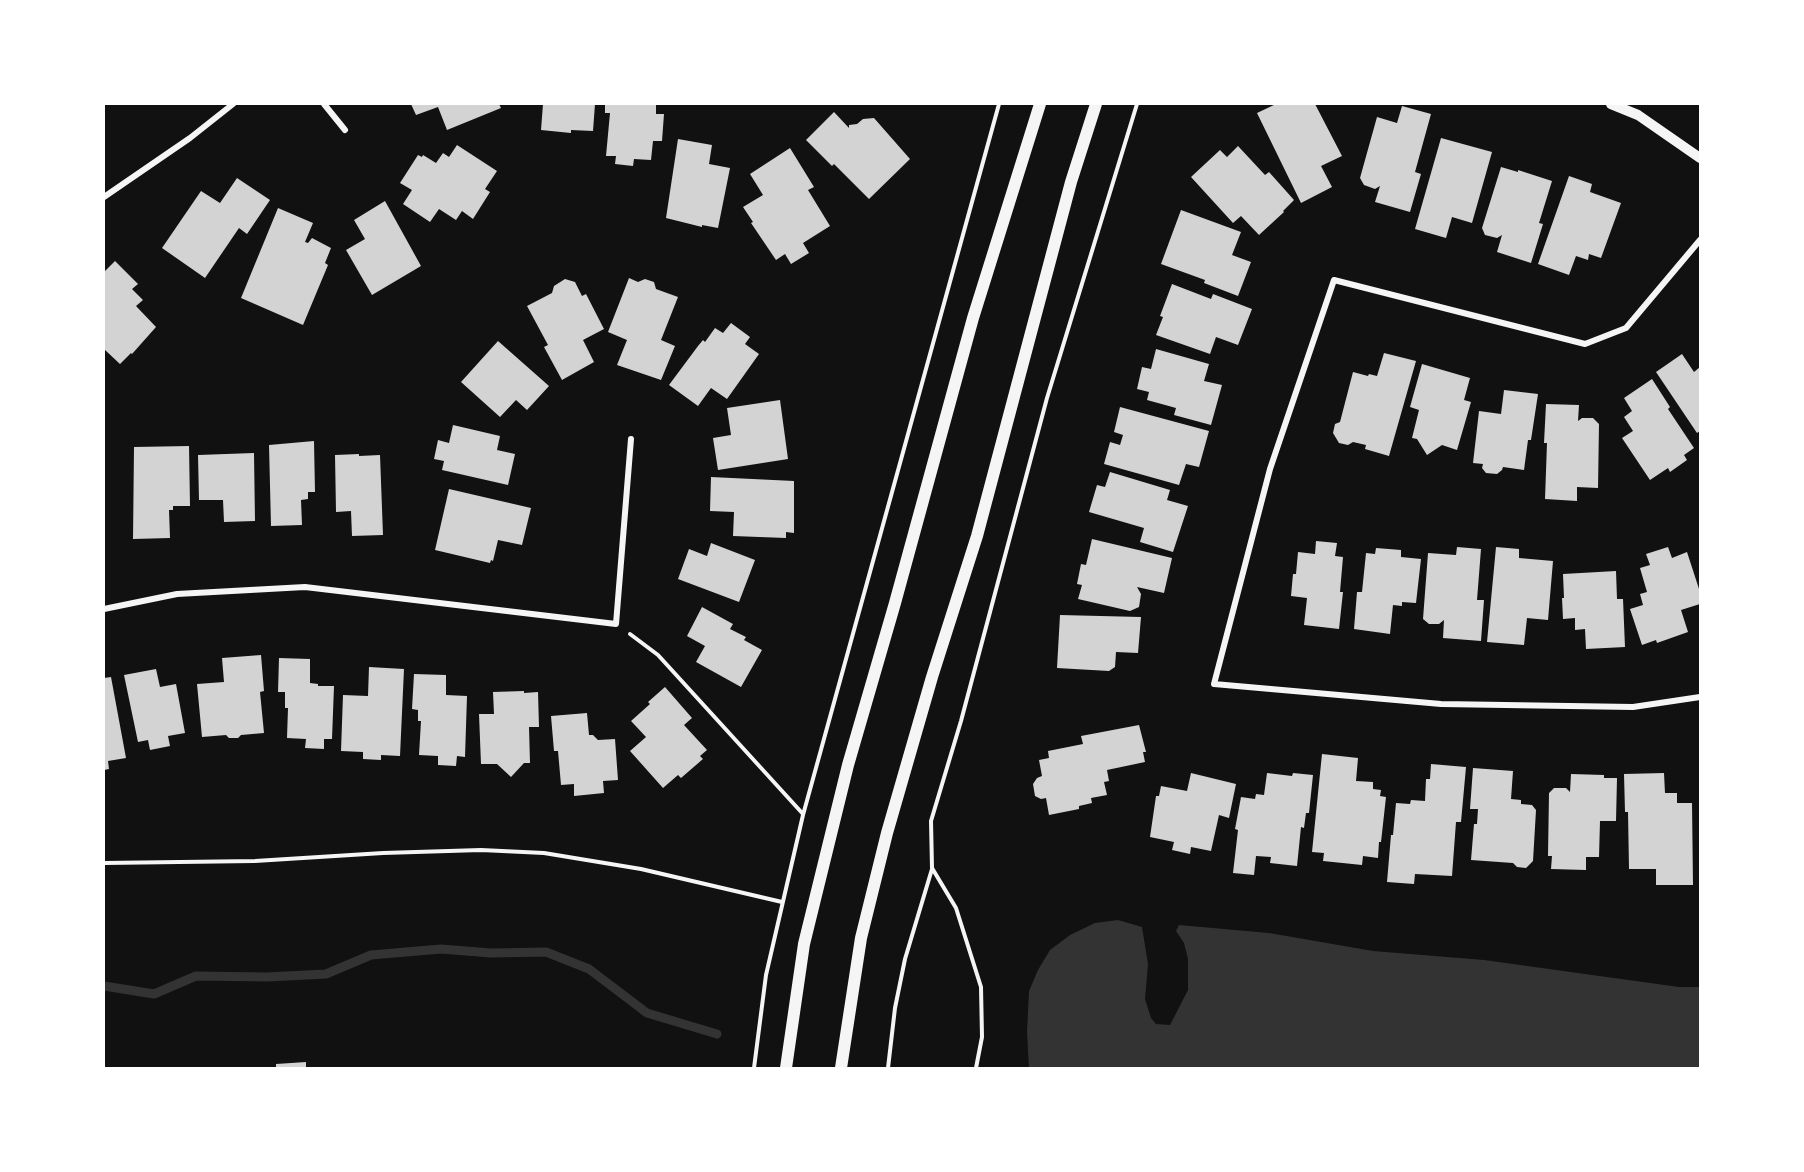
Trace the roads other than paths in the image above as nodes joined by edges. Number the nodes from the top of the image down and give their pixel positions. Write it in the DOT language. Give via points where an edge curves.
graph roads {
  1 [pos="233,104"];
  2 [pos="324,104"];
  3 [pos="1040,104"];
  4 [pos="1096,104"];
  5 [pos="1611,104"];
  6 [pos="345,130"];
  7 [pos="1701,158"];
  8 [pos="104,197"];
  9 [pos="1701,240"];
  10 [pos="631,439"];
  11 [pos="104,609"];
  12 [pos="1701,697"];
  13 [pos="786,1068"];
  14 [pos="841,1068"];
  1 -- 8 [label="street"];
  2 -- 6 [label="street"];
  3 -- 13 [label="main road" via="973,318 848,765 804,944"];
  4 -- 14 [label="main road" via="1071,182 976,536 887,833 861,938"];
  5 -- 7 [label="street" via="1638,115"];
  9 -- 12 [label="street" via="1626,328 1585,344 1334,280 1270,469 1214,684 1441,704 1633,707"];
  10 -- 11 [label="street" via="616,624 304,586 177,594"];
}
